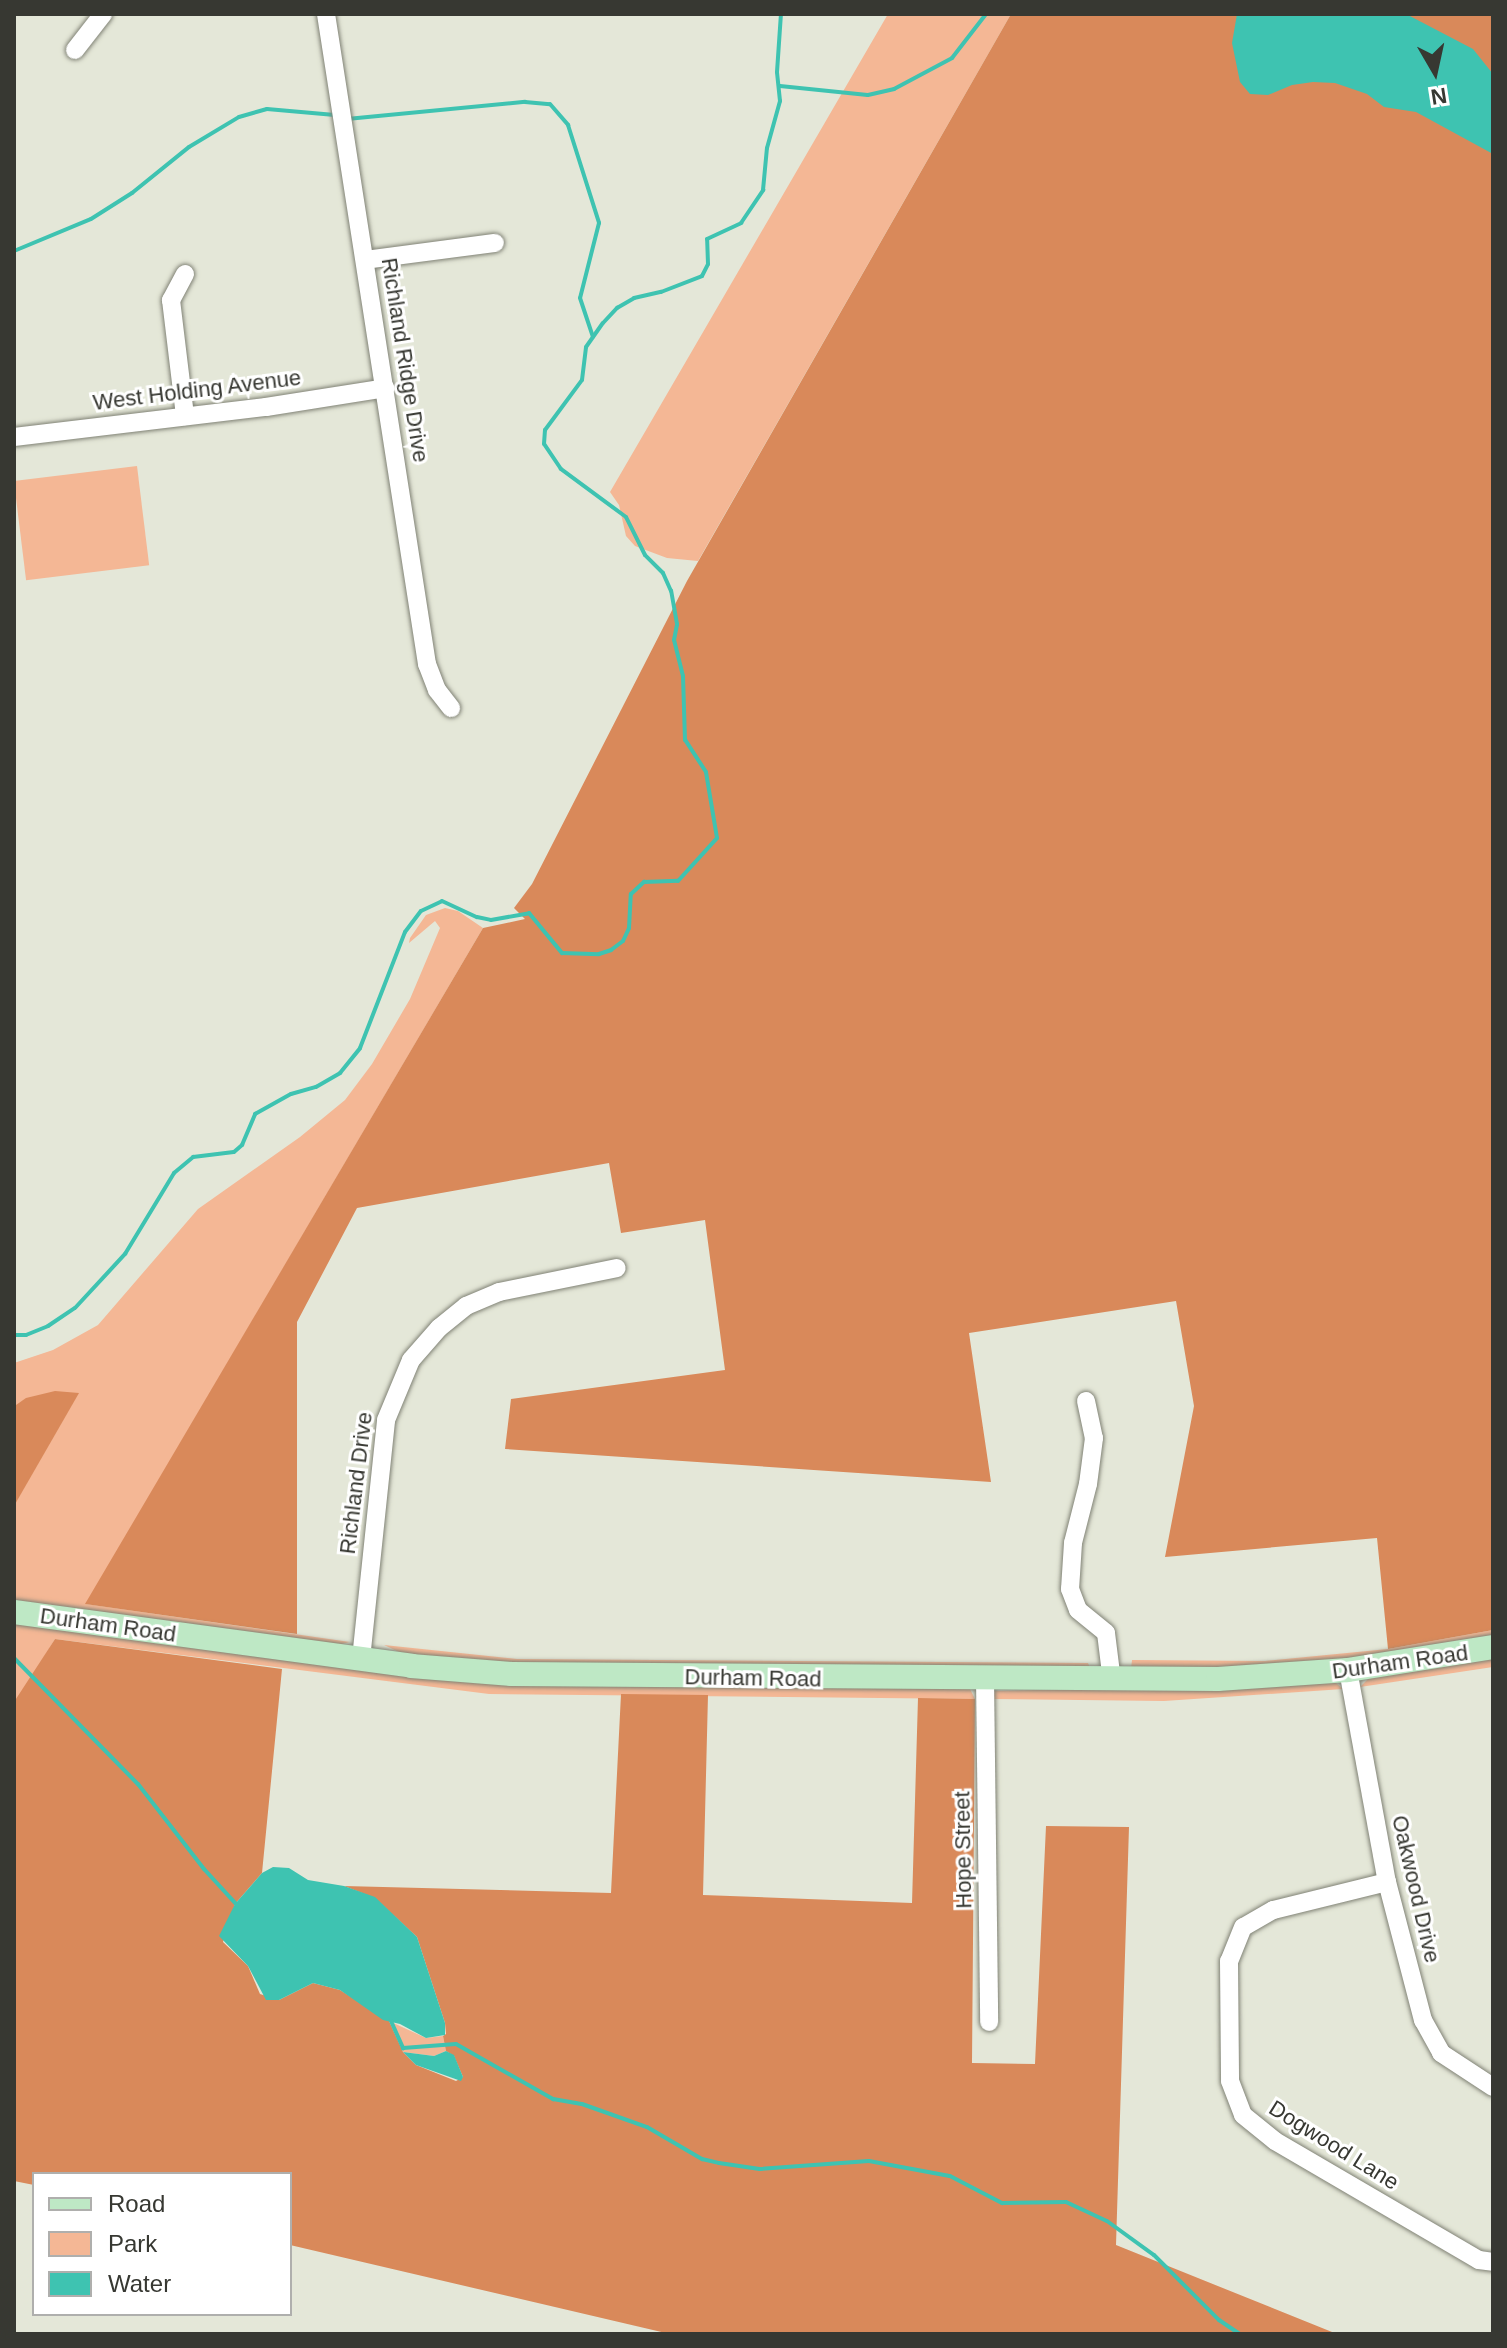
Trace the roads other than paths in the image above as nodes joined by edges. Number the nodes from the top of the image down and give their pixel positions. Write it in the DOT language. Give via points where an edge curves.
graph roads {
  1 [pos="103,14"];
  2 [pos="326,14"];
  3 [pos="75,50"];
  4 [pos="495,243"];
  5 [pos="365,260"];
  6 [pos="185,274"];
  7 [pos="386,388"];
  8 [pos="185,416"];
  9 [pos="14,437"];
  10 [pos="451,708"];
  11 [pos="617,1268"];
  12 [pos="1086,1401"];
  13 [pos="14,1612"];
  14 [pos="1493,1647"];
  15 [pos="361,1659"];
  16 [pos="1348,1670"];
  17 [pos="985,1678"];
  18 [pos="1112,1681"];
  19 [pos="1387,1882"];
  20 [pos="989,2022"];
  21 [pos="1493,2087"];
  22 [pos="1493,2262"];
  1 -- 3 [label="street"];
  2 -- 5 [label="street, Richland Ridge Drive"];
  4 -- 5 [label="street"];
  5 -- 7 [label="street, Richland Ridge Drive"];
  6 -- 8 [label="street" via="171,300"];
  7 -- 8 [label="street, West Holding Avenue"];
  7 -- 10 [label="street, Richland Ridge Drive" via="427,664"];
  8 -- 9 [label="street, West Holding Avenue"];
  11 -- 15 [label="street, Richland Drive" via="499,1292 466,1306 411,1360 386,1420"];
  12 -- 18 [label="street" via="1093,1451 1069,1582 1078,1610 1106,1633"];
  13 -- 15 [label="main road, Durham Road"];
  14 -- 16 [label="main road, Durham Road"];
  15 -- 17 [label="main road, Durham Road" via="512,1674"];
  16 -- 18 [label="main road, Durham Road"];
  16 -- 19 [label="street, Oakwood Drive"];
  17 -- 18 [label="main road, Durham Road"];
  17 -- 20 [label="street, Hope Street"];
  19 -- 21 [label="street, Oakwood Drive" via="1423,2020 1441,2053"];
  19 -- 22 [label="street, Dogwood Lane" via="1273,1910 1243,1927 1229,1961 1230,2081 1243,2115 1275,2141 1479,2260"];
}
